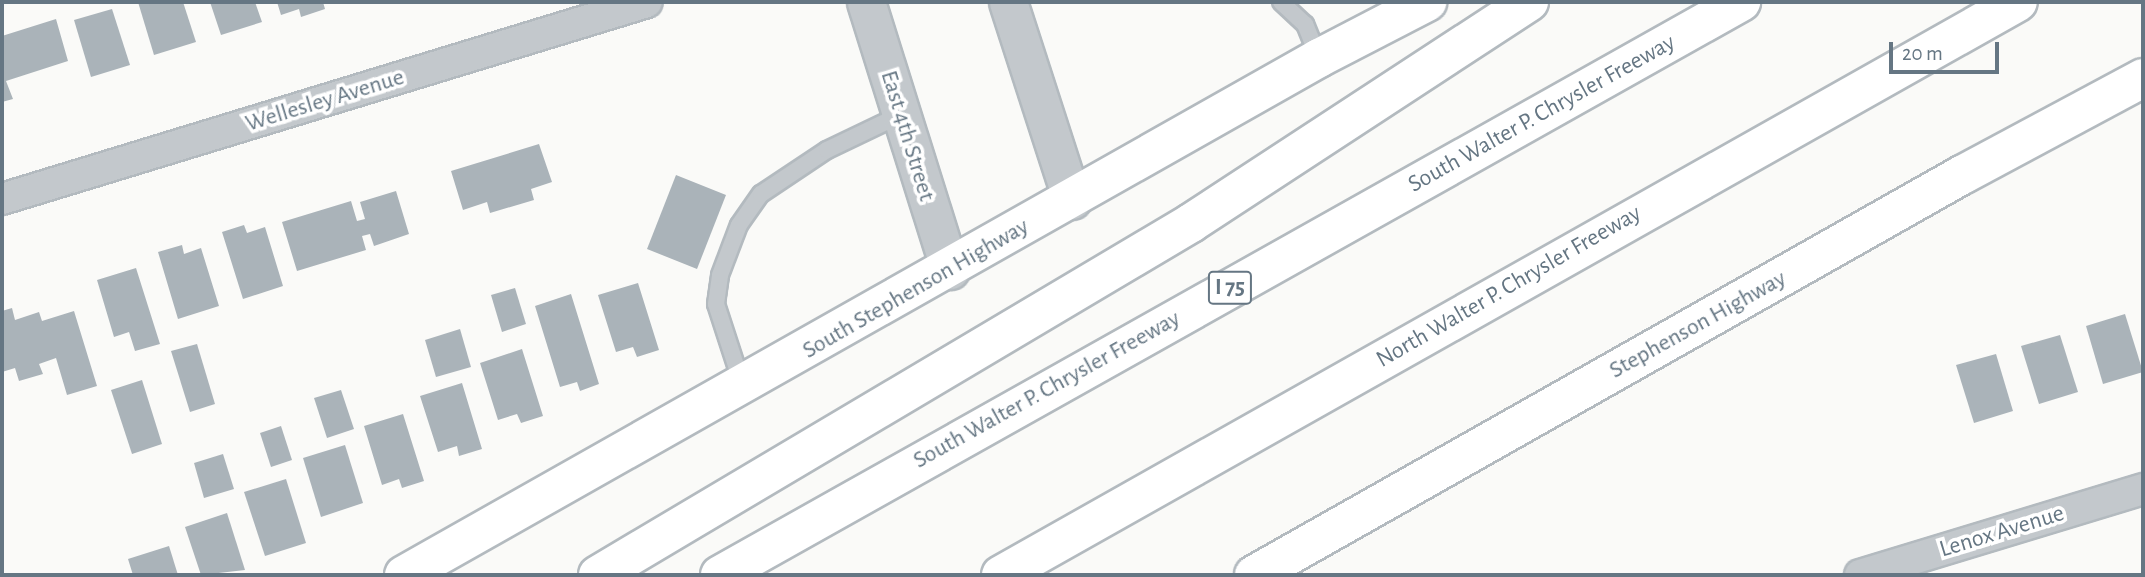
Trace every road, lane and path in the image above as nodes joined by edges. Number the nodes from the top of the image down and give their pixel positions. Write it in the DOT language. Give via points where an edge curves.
graph roads {
  1 [pos="647,2"];
  2 [pos="866,2"];
  3 [pos="1008,2"];
  4 [pos="1281,2"];
  5 [pos="1427,2"];
  6 [pos="1528,2"];
  7 [pos="1741,2"];
  8 [pos="2018,2"];
  9 [pos="1319,58"];
  10 [pos="2143,78"];
  11 [pos="900,115"];
  12 [pos="2,200"];
  13 [pos="1072,200"];
  14 [pos="950,270"];
  15 [pos="743,387"];
  16 [pos="2143,489"];
  17 [pos="404,575"];
  18 [pos="598,575"];
  19 [pos="720,575"];
  20 [pos="1001,575"];
  21 [pos="1254,575"];
  22 [pos="1860,575"];
  1 -- 12 [label="street, Wellesley Avenue"];
  2 -- 11 [label="street, East 4th Street"];
  3 -- 13 [label="street"];
  4 -- 9 [label="lane" via="1305,24"];
  5 -- 9 [label="main road, South Stephenson Highway"];
  6 -- 18 [label="main road" via="1191,223"];
  7 -- 19 [label="main road, South Walter P. Chrysler Freeway / I 75"];
  8 -- 20 [label="main road, North Walter P. Chrysler Freeway"];
  9 -- 13 [label="main road, South Stephenson Highway"];
  10 -- 21 [label="main road, Stephenson Highway"];
  11 -- 14 [label="street, East 4th Street"];
  11 -- 15 [label="lane" via="827,150 761,194 739,225 720,275 716,304"];
  13 -- 14 [label="main road, South Stephenson Highway"];
  14 -- 15 [label="main road, South Stephenson Highway"];
  15 -- 17 [label="main road, South Stephenson Highway"];
  16 -- 22 [label="street, Lenox Avenue"];
}
